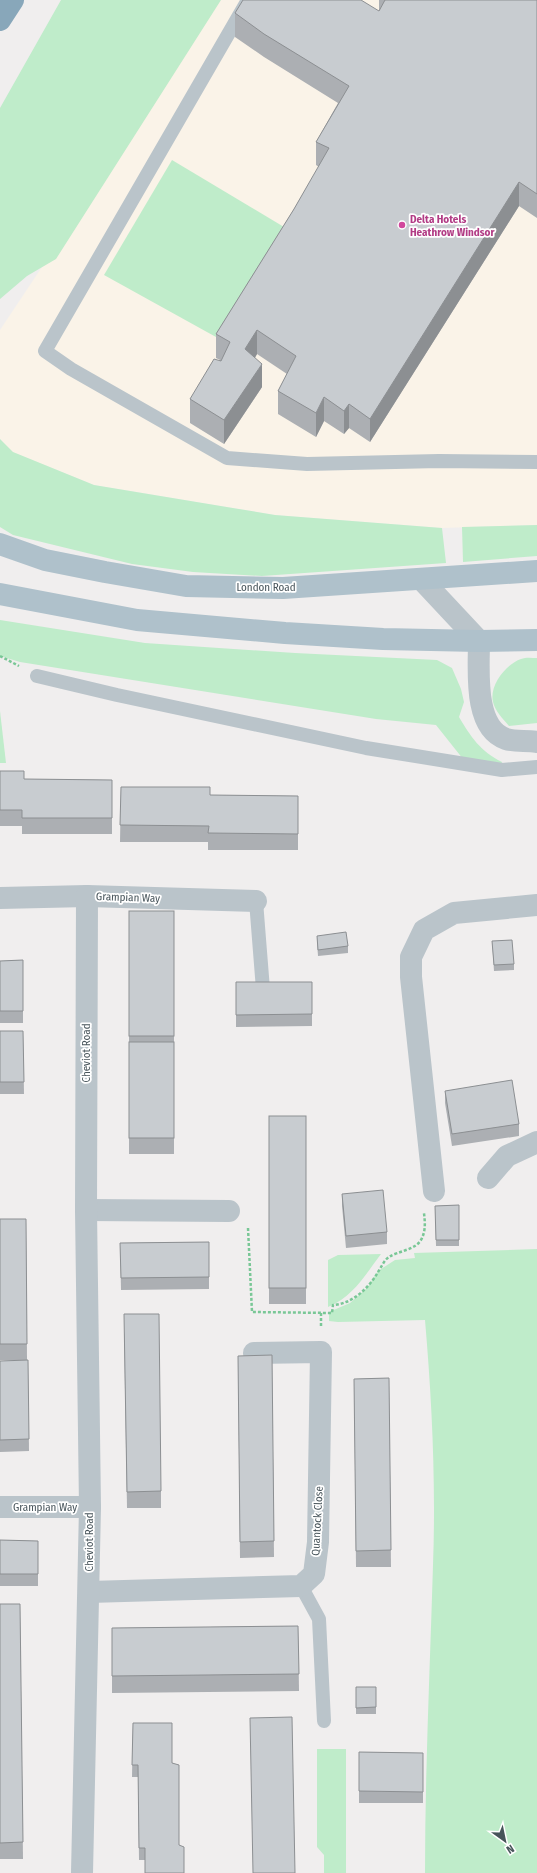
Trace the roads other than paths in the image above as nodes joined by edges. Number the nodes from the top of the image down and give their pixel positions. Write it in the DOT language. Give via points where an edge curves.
graph roads {
  1 [pos="13,0"];
  2 [pos="248,0"];
  3 [pos="0,20"];
  4 [pos="537,462"];
  5 [pos="0,544"];
  6 [pos="537,571"];
  7 [pos="421,579"];
  8 [pos="0,594"];
  9 [pos="537,640"];
  10 [pos="479,641"];
  11 [pos="37,676"];
  12 [pos="537,742"];
  13 [pos="537,767"];
  14 [pos="87,896"];
  15 [pos="0,898"];
  16 [pos="256,901"];
  17 [pos="537,905"];
  18 [pos="265,1018"];
  19 [pos="537,1142"];
  20 [pos="488,1178"];
  21 [pos="434,1190"];
  22 [pos="86,1210"];
  23 [pos="229,1211"];
  24 [pos="254,1353"];
  25 [pos="0,1507"];
  26 [pos="90,1507"];
  27 [pos="301,1586"];
  28 [pos="89,1592"];
  29 [pos="324,1721"];
  30 [pos="82,1873"];
  1 -- 3 [label="highway"];
  2 -- 4 [label="lane" via="45,351 71,369 227,458 308,464"];
  5 -- 7 [label="main road, London Road" via="45,560 186,586 283,588"];
  6 -- 7 [label="main road, London Road"];
  7 -- 10 [label="street"];
  8 -- 10 [label="main road" via="137,620 292,634"];
  9 -- 10 [label="main road"];
  10 -- 12 [label="street" via="479,694 484,716 493,730 506,739"];
  11 -- 13 [label="lane" via="366,748 502,770"];
  14 -- 15 [label="street, Grampian Way"];
  14 -- 16 [label="street, Grampian Way"];
  14 -- 22 [label="street, Cheviot Road"];
  16 -- 18 [label="lane"];
  17 -- 21 [label="street" via="454,912 424,930 411,957"];
  19 -- 20 [label="street" via="507,1156"];
  22 -- 23 [label="street"];
  22 -- 26 [label="street, Cheviot Road"];
  24 -- 27 [label="street, Quantock Close" via="321,1352 318,1542 314,1574"];
  25 -- 26 [label="street, Grampian Way"];
  26 -- 28 [label="street, Cheviot Road"];
  27 -- 28 [label="street"];
  27 -- 29 [label="lane" via="319,1619"];
  28 -- 30 [label="street, Cheviot Road"];
}
